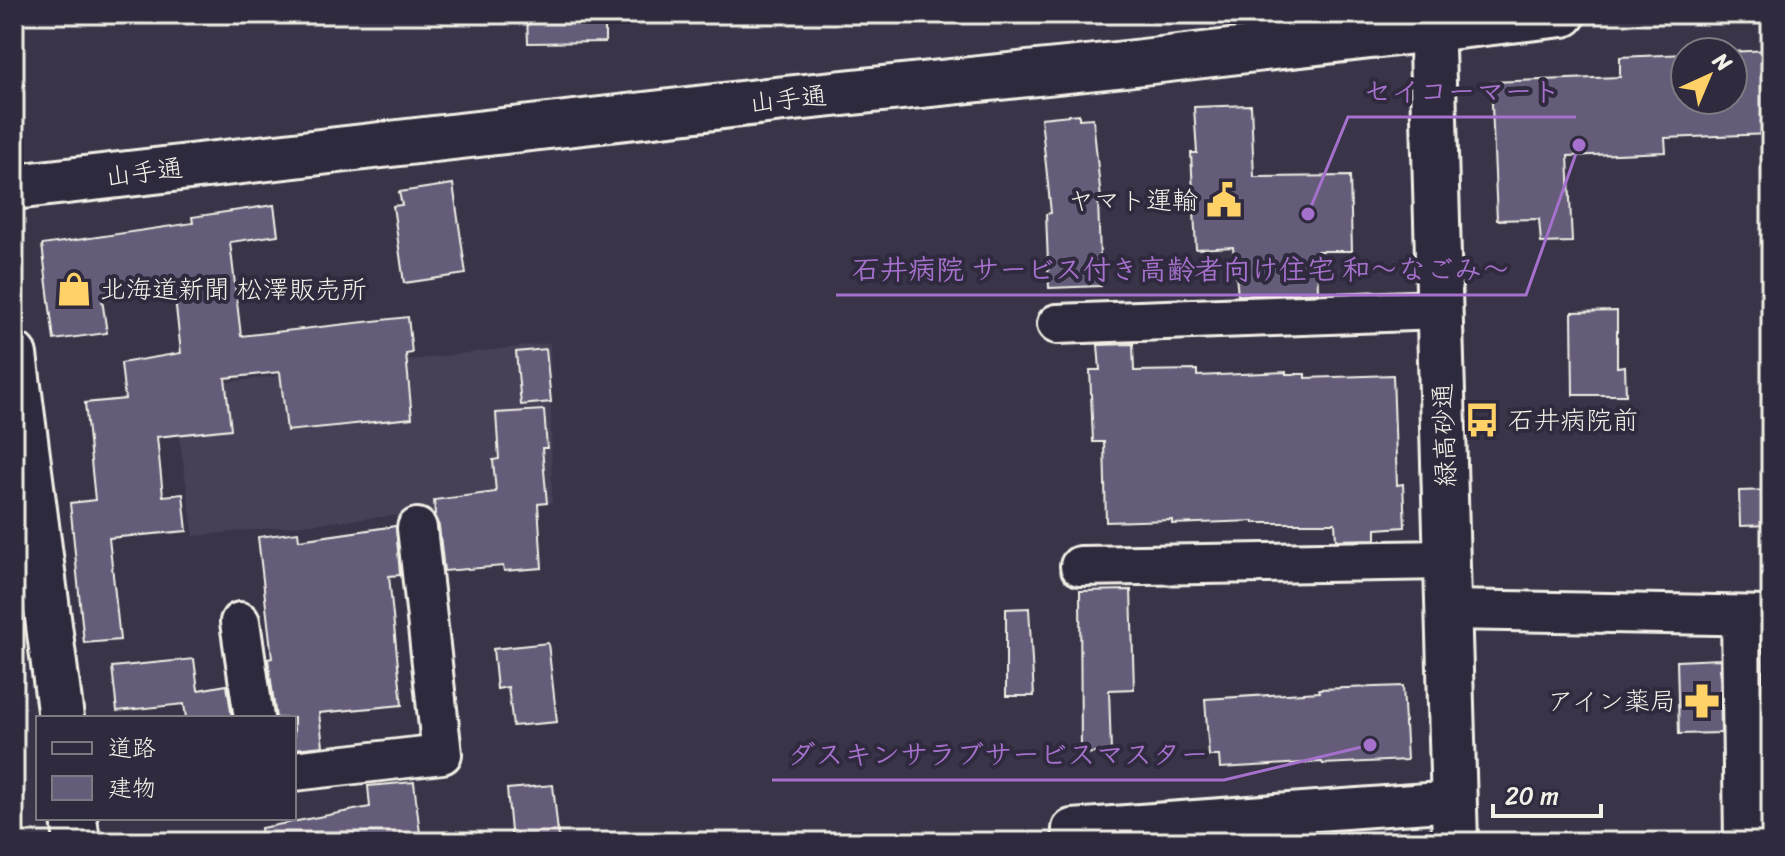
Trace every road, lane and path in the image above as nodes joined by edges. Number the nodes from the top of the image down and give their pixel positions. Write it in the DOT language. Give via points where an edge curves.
graph roads {
  1 [pos="1563,14"];
  2 [pos="1431,21"];
  3 [pos="14,187"];
  4 [pos="1440,310"];
  5 [pos="1057,324"];
  6 [pos="14,355"];
  7 [pos="417,528"];
  8 [pos="1448,560"];
  9 [pos="1080,566"];
  10 [pos="1449,610"];
  11 [pos="1756,616"];
  12 [pos="240,622"];
  13 [pos="61,716"];
  14 [pos="254,716"];
  15 [pos="296,771"];
  16 [pos="1757,778"];
  17 [pos="74,820"];
  18 [pos="1455,822"];
  19 [pos="1072,829"];
  20 [pos="77,842"];
  21 [pos="1744,842"];
  1 -- 2 [label="street, 山手通"];
  2 -- 3 [label="street, 山手通" via="1125,64"];
  2 -- 4 [label="street, 緑高砂通"];
  4 -- 5 [label="street"];
  4 -- 8 [label="street, 緑高砂通"];
  6 -- 13 [label="street"];
  7 -- 15 [label="street" via="442,754"];
  8 -- 9 [label="street"];
  8 -- 10 [label="street, 緑高砂通"];
  10 -- 11 [label="street"];
  10 -- 18 [label="street, 緑高砂通"];
  11 -- 16 [label="street"];
  12 -- 14 [label="street"];
  16 -- 21 [label="street"];
  17 -- 20 [label="street"];
  18 -- 19 [label="street"];
}
